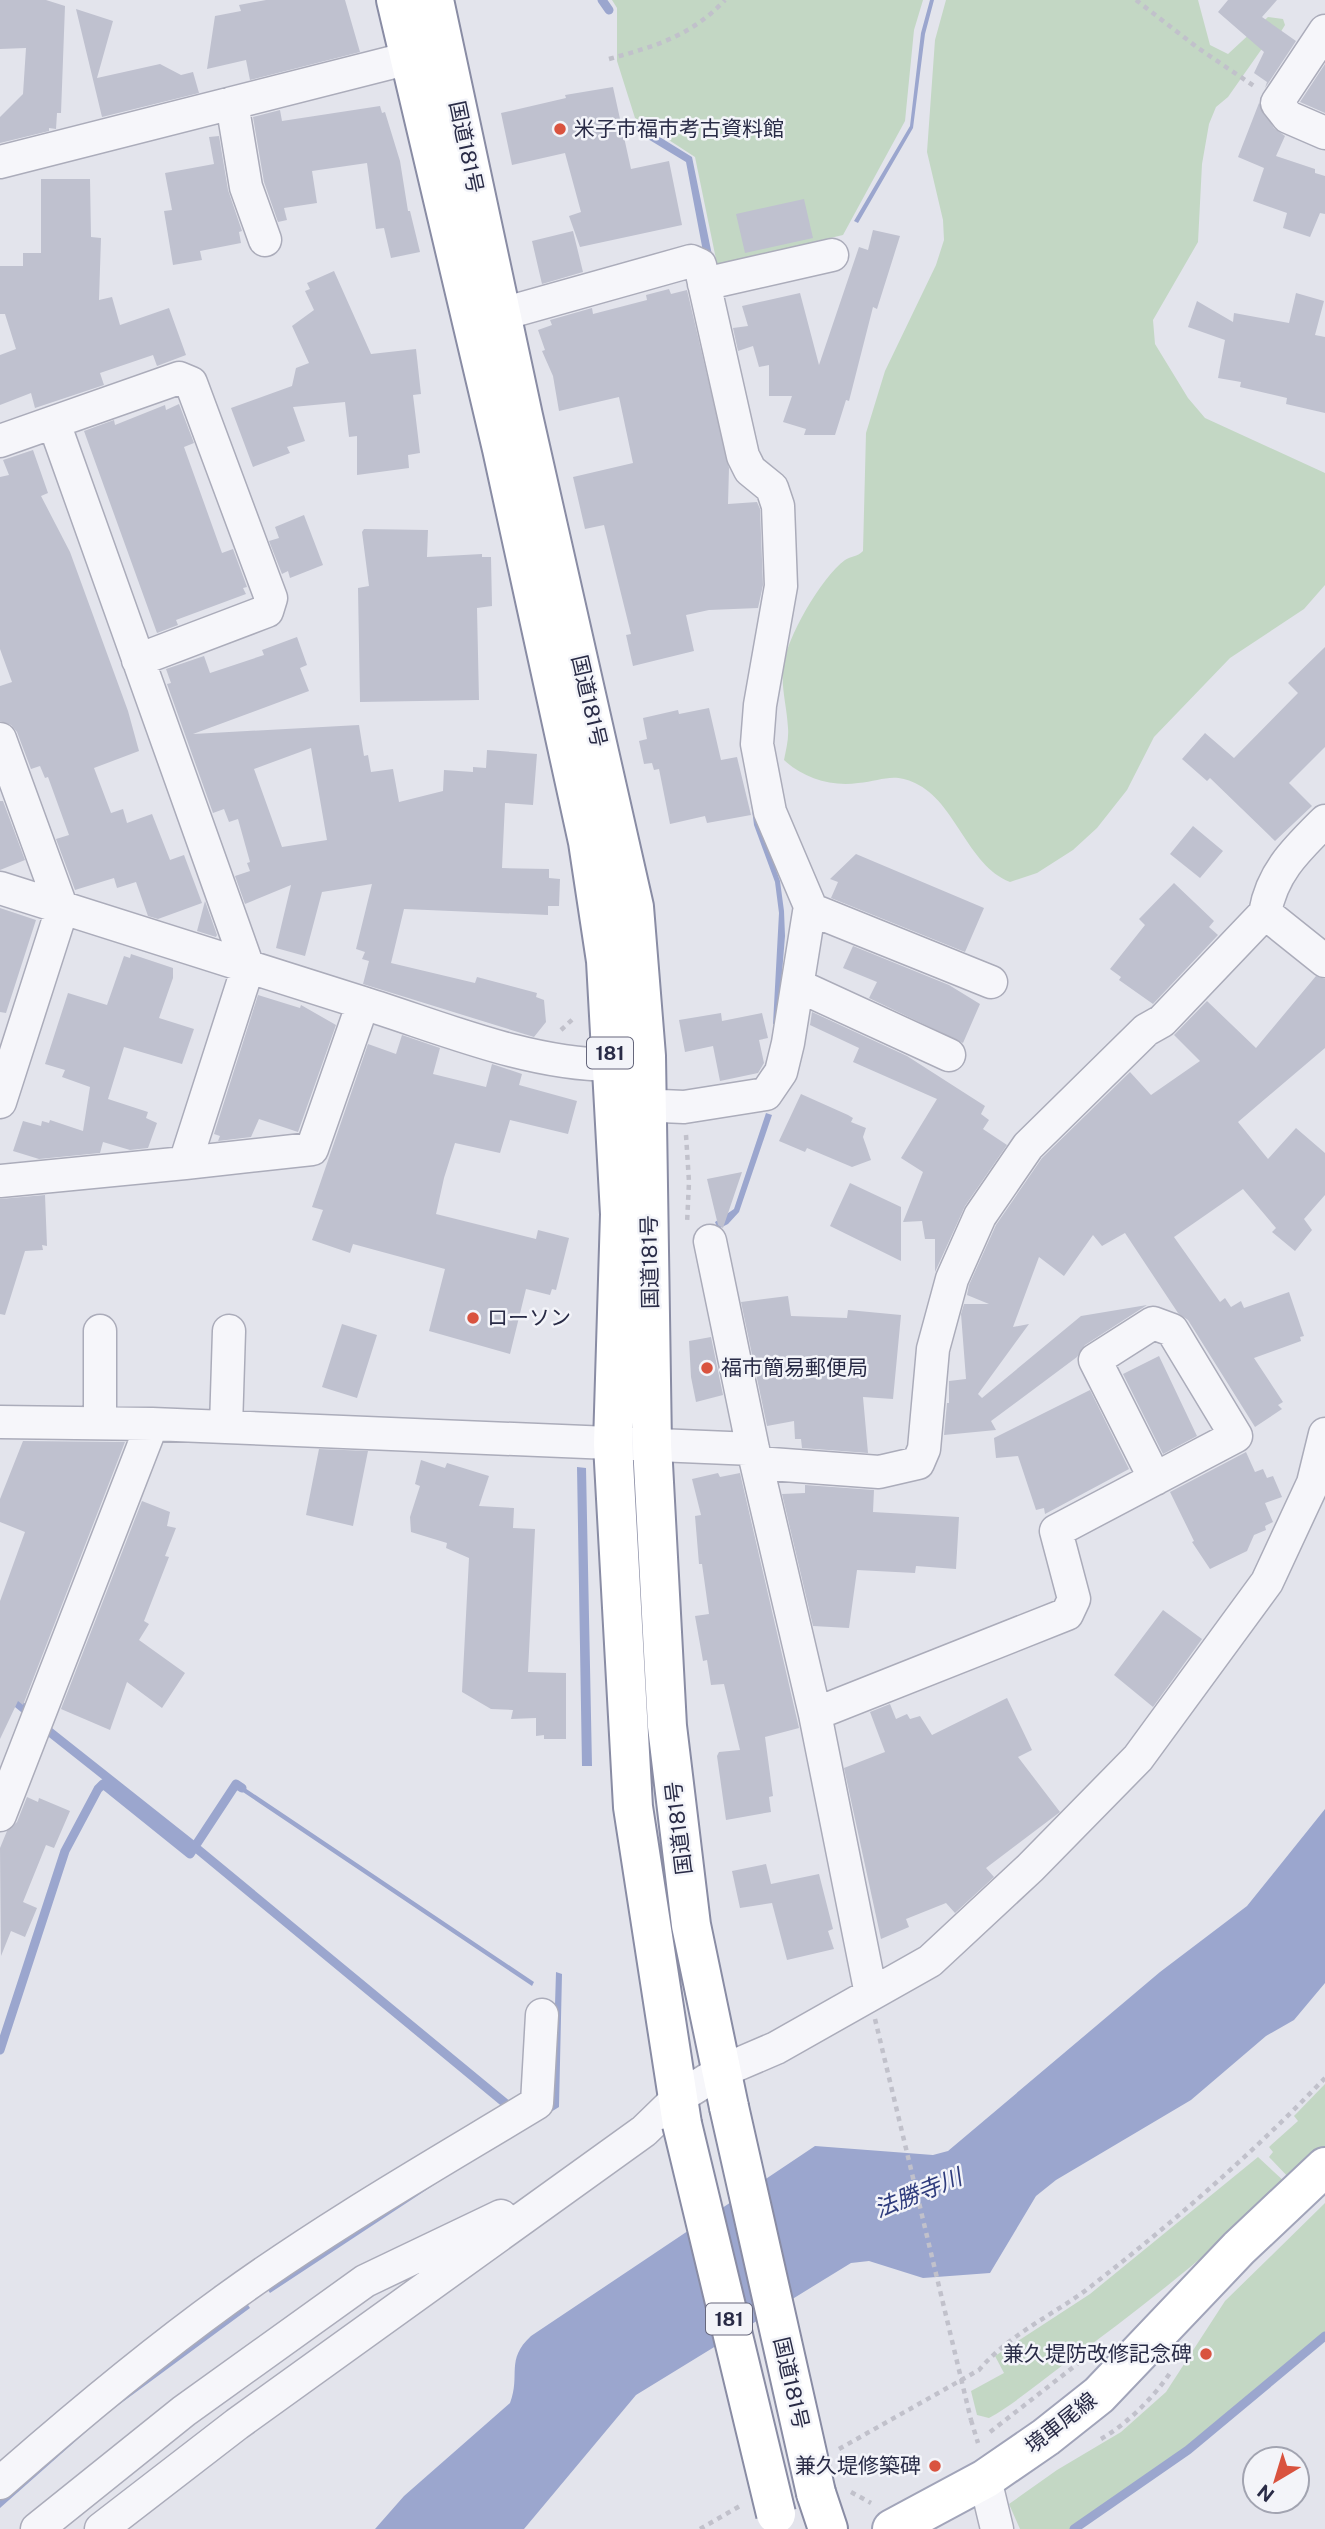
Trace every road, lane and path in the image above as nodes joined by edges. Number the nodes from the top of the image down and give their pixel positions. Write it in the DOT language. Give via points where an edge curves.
graph roads {
  1 [pos="396,0"];
  2 [pos="434,0"];
  3 [pos="725,0"];
  4 [pos="1136,0"];
  5 [pos="1325,31"];
  6 [pos="427,53"];
  7 [pos="609,59"];
  8 [pos="232,103"];
  9 [pos="1277,103"];
  10 [pos="1325,133"];
  11 [pos="0,162"];
  12 [pos="265,240"];
  13 [pos="832,255"];
  14 [pos="704,284"];
  15 [pos="502,314"];
  16 [pos="54,423"];
  17 [pos="0,441"];
  18 [pos="138,660"];
  19 [pos="0,739"];
  20 [pos="1325,821"];
  21 [pos="0,888"];
  22 [pos="62,909"];
  23 [pos="810,909"];
  24 [pos="1265,913"];
  25 [pos="1325,961"];
  26 [pos="248,967"];
  27 [pos="991,982"];
  28 [pos="799,986"];
  29 [pos="363,1003"];
  30 [pos="949,1055"];
  31 [pos="611,1065"];
  32 [pos="645,1099"];
  33 [pos="0,1102"];
  34 [pos="185,1163"];
  35 [pos="0,1181"];
  36 [pos="710,1241"];
  37 [pos="100,1331"];
  38 [pos="229,1331"];
  39 [pos="0,1422"];
  40 [pos="100,1423"];
  41 [pos="152,1424"];
  42 [pos="226,1427"];
  43 [pos="1325,1434"];
  44 [pos="613,1444"];
  45 [pos="652,1445"];
  46 [pos="755,1456"];
  47 [pos="1155,1479"];
  48 [pos="815,1714"];
  49 [pos="0,1815"];
  50 [pos="873,2007"];
  51 [pos="542,2015"];
  52 [pos="1325,2078"];
  53 [pos="725,2089"];
  54 [pos="680,2111"];
  55 [pos="1325,2167"];
  56 [pos="530,2213"];
  57 [pos="1086,2357"];
  58 [pos="833,2453"];
  59 [pos="978,2457"];
  60 [pos="0,2483"];
  61 [pos="831,2490"];
  62 [pos="769,2514"];
  63 [pos="884,2517"];
  64 [pos="37,2529"];
  65 [pos="101,2529"];
  66 [pos="700,2529"];
  67 [pos="828,2529"];
  68 [pos="998,2529"];
  1 -- 6 [label="main road, 国道181号 / 181"];
  2 -- 6 [label="main road, 国道181号 / 181"];
  3 -- 7 [label="path" via="704,22 684,34"];
  4 -- 9 [label="path"];
  5 -- 9 [label="street"];
  6 -- 8 [label="street"];
  6 -- 15 [label="main road, 国道181号 / 181"];
  6 -- 31 [label="main road, 国道181号 / 181" via="499,436 588,842 606,961"];
  8 -- 11 [label="street"];
  8 -- 12 [label="street" via="246,187"];
  9 -- 10 [label="street" via="1288,117"];
  13 -- 14 [label="street"];
  14 -- 15 [label="street" via="700,265 691,261"];
  14 -- 23 [label="street" via="743,456 750,470 772,488 778,506 781,586 757,744 770,812"];
  15 -- 32 [label="main road, 国道181号 / 181" via="634,907"];
  16 -- 17 [label="street"];
  16 -- 18 [label="street"];
  16 -- 18 [label="street" via="179,377 191,383 271,598 267,611"];
  18 -- 26 [label="street"];
  19 -- 22 [label="street"];
  20 -- 24 [label="street" via="1283,864 1268,894"];
  21 -- 22 [label="street"];
  22 -- 26 [label="street"];
  22 -- 33 [label="street"];
  23 -- 27 [label="street"];
  23 -- 28 [label="street"];
  24 -- 25 [label="street"];
  24 -- 46 [label="street" via="1162,1021 1146,1030 1028,1146 980,1216 952,1279 933,1349 925,1449 918,1462 879,1472"];
  26 -- 29 [label="street"];
  26 -- 34 [label="street"];
  28 -- 30 [label="street"];
  28 -- 32 [label="street" via="781,1072 766,1094 684,1107"];
  29 -- 31 [label="street" via="518,1052 573,1065"];
  29 -- 34 [label="street" via="312,1149"];
  31 -- 32 [label="street"];
  31 -- 44 [label="main road, 国道181号 / 181" via="620,1214"];
  32 -- 45 [label="main road, 国道181号 / 181"];
  34 -- 35 [label="street"];
  36 -- 46 [label="street"];
  37 -- 40 [label="street"];
  38 -- 42 [label="street"];
  39 -- 40 [label="street"];
  40 -- 41 [label="street"];
  41 -- 42 [label="street"];
  41 -- 49 [label="street"];
  42 -- 44 [label="street"];
  43 -- 50 [label="street" via="1313,1483 1266,1582 1138,1758 1030,1868"];
  44 -- 45 [label="street"];
  44 -- 54 [label="main road, 国道181号 / 181" via="633,1807"];
  45 -- 46 [label="street"];
  45 -- 53 [label="main road, 国道181号 / 181" via="667,1726 691,1925"];
  46 -- 48 [label="street"];
  47 -- 47 [label="street" via="1236,1436 1172,1330 1153,1323 1096,1360"];
  47 -- 48 [label="street" via="1056,1531 1074,1599 1067,1614"];
  48 -- 50 [label="street"];
  50 -- 53 [label="street" via="776,2048"];
  50 -- 59 [label="path, bridge"];
  51 -- 60 [label="street" via="537,2103 374,2201 227,2298 82,2411"];
  52 -- 58 [label="path" via="1192,2206 1090,2287 995,2351 979,2370"];
  53 -- 54 [label="street"];
  53 -- 61 [label="main road, 国道181号 / 181, bridge"];
  54 -- 56 [label="street" via="660,2119"];
  54 -- 62 [label="main road, 国道181号 / 181, bridge"];
  55 -- 59 [label="main road, 境車尾線" via="1238,2249 1098,2395 1046,2437"];
  56 -- 64 [label="street" via="507,2214 365,2281 184,2411"];
  56 -- 65 [label="street" via="237,2424"];
  57 -- 59 [label="path"];
  59 -- 63 [label="main road, 境車尾線"];
  59 -- 68 [label="street"];
  61 -- 63 [label="path" via="858,2498"];
  61 -- 67 [label="main road, 国道181号 / 181"];
  62 -- 66 [label="path"];
}
